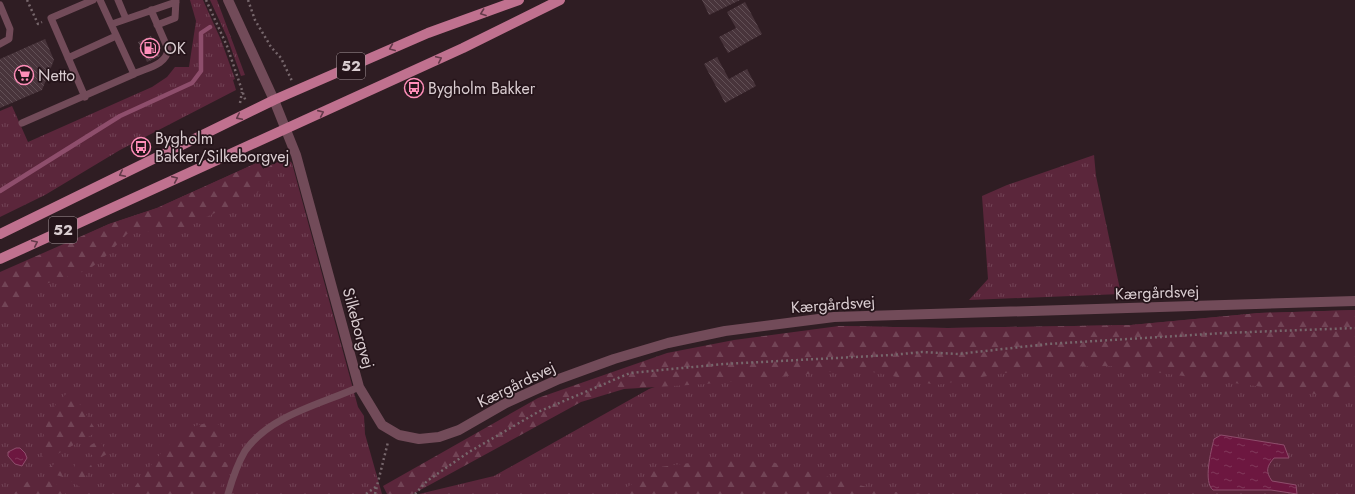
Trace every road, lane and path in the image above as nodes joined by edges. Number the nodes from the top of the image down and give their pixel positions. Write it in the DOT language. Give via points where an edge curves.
graph roads {
  1 [pos="27,0"];
  2 [pos="94,0"];
  3 [pos="100,0"];
  4 [pos="206,0"];
  5 [pos="228,0"];
  6 [pos="248,0"];
  7 [pos="519,0"];
  8 [pos="560,0"];
  9 [pos="176,1"];
  10 [pos="122,2"];
  11 [pos="0,5"];
  12 [pos="151,10"];
  13 [pos="51,18"];
  14 [pos="126,19"];
  15 [pos="112,24"];
  16 [pos="157,25"];
  17 [pos="116,36"];
  18 [pos="0,44"];
  19 [pos="68,58"];
  20 [pos="134,74"];
  21 [pos="296,90"];
  22 [pos="242,92"];
  23 [pos="84,97"];
  24 [pos="274,100"];
  25 [pos="239,106"];
  26 [pos="250,112"];
  27 [pos="22,123"];
  28 [pos="285,129"];
  29 [pos="280,155"];
  30 [pos="264,160"];
  31 [pos="0,234"];
  32 [pos="0,259"];
  33 [pos="1355,301"];
  34 [pos="1355,328"];
  35 [pos="359,387"];
  36 [pos="390,430"];
  37 [pos="378,485"];
  38 [pos="228,494"];
  39 [pos="366,494"];
  40 [pos="375,494"];
  41 [pos="415,494"];
  1 -- 13 [label="path" via="38,24"];
  2 -- 13 [label="lane"];
  3 -- 15 [label="lane"];
  4 -- 22 [label="path" via="227,46"];
  5 -- 24 [label="street"];
  6 -- 21 [label="path" via="255,20 271,48 281,58"];
  7 -- 21 [label="main road, 52, one-way" via="428,33"];
  28 -- 8 [label="main road, 52, one-way" via="463,48"];
  9 -- 12 [label="lane"];
  9 -- 16 [label="lane" via="175,18"];
  10 -- 14 [label="lane"];
  11 -- 18 [label="lane" via="10,29 9,39"];
  12 -- 14 [label="lane"];
  12 -- 16 [label="lane"];
  13 -- 19 [label="lane"];
  14 -- 15 [label="lane"];
  15 -- 17 [label="lane"];
  16 -- 20 [label="lane" via="168,49 167,58"];
  17 -- 19 [label="lane"];
  17 -- 20 [label="lane"];
  19 -- 23 [label="lane"];
  20 -- 23 [label="lane"];
  21 -- 24 [label="main road, 52"];
  22 -- 25 [label="path"];
  22 -- 26 [label="path"];
  23 -- 27 [label="lane"];
  24 -- 26 [label="main road, 52"];
  24 -- 28 [label="street, Silkeborgvej"];
  26 -- 31 [label="main road, 52, one-way"];
  32 -- 28 [label="main road, 52, one-way"];
  28 -- 35 [label="street, Silkeborgvej" via="296,155 318,230"];
  29 -- 30 [label="path"];
  33 -- 36 [label="street, Kærgårdsvej" via="834,317 772,324 668,342 614,358 559,379 506,403 459,430 439,437 419,439 399,435"];
  34 -- 41 [label="path" via="1048,344 958,354 922,352 724,364 630,373 538,412 469,452 427,481"];
  35 -- 36 [label="street, Kærgårdsvej" via="382,425"];
  35 -- 38 [label="lane, Silkeborgvej" via="266,429 245,451"];
  36 -- 37 [label="path"];
  37 -- 39 [label="path"];
  37 -- 40 [label="path"];
}
